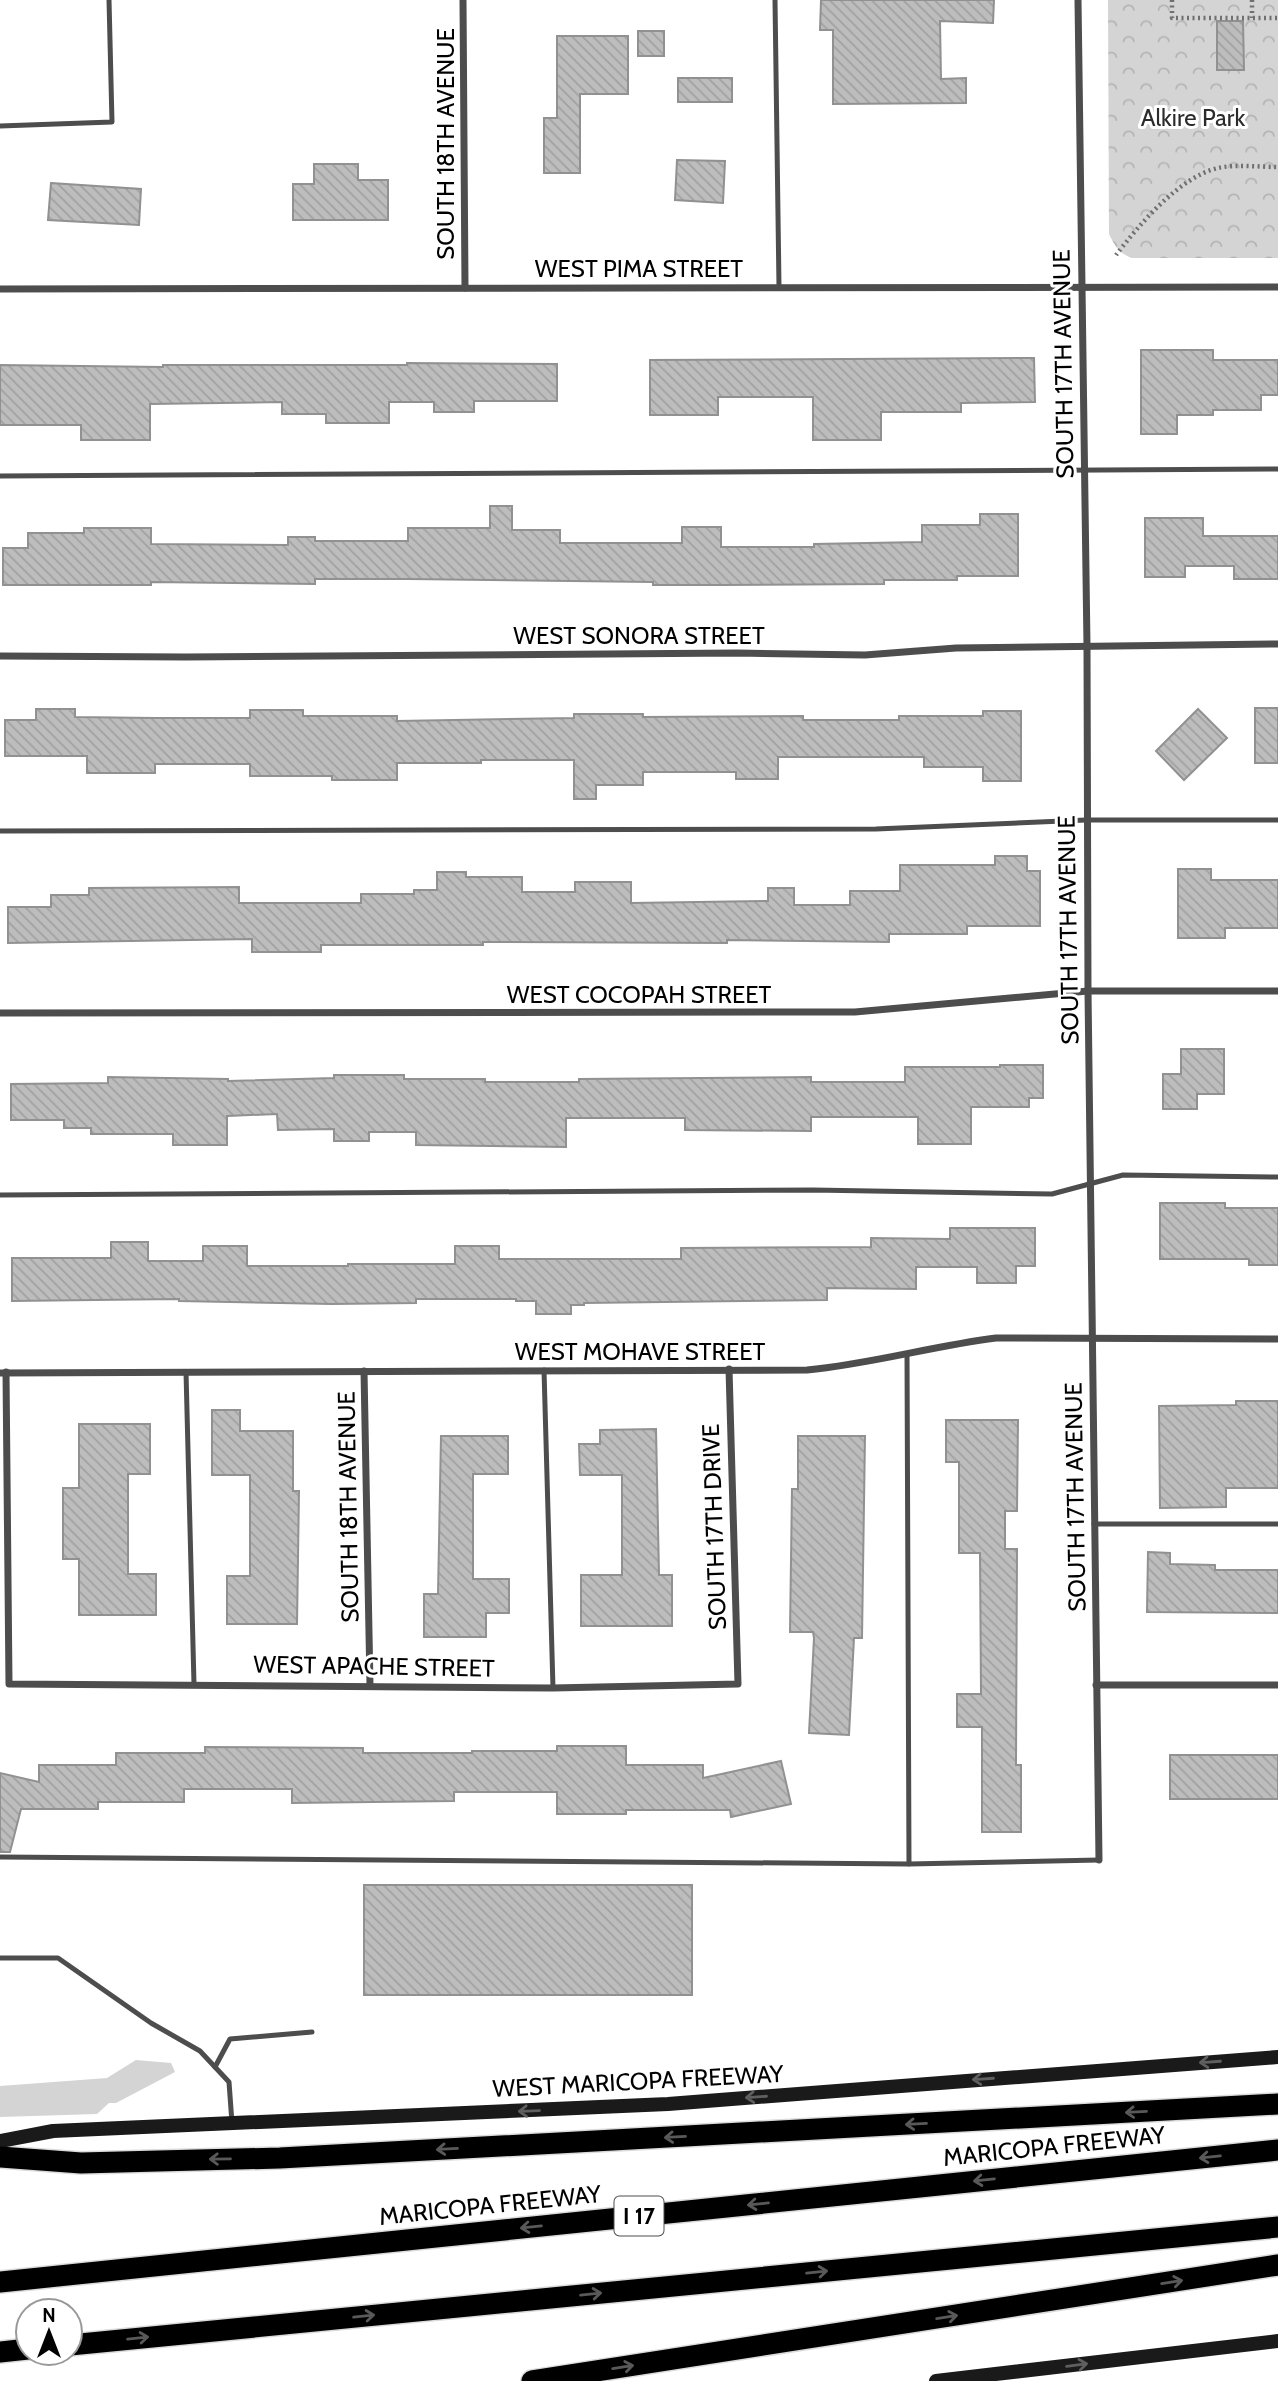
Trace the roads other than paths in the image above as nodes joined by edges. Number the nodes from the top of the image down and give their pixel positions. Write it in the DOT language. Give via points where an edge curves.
graph roads {
  1 [pos="109,0"];
  2 [pos="463,0"];
  3 [pos="775,0"];
  4 [pos="1078,0"];
  5 [pos="0,126"];
  6 [pos="779,287"];
  7 [pos="1278,287"];
  8 [pos="465,288"];
  9 [pos="1081,288"];
  10 [pos="0,289"];
  11 [pos="1278,468"];
  12 [pos="1084,471"];
  13 [pos="0,476"];
  14 [pos="1278,644"];
  15 [pos="1087,646"];
  16 [pos="0,656"];
  17 [pos="1086,820"];
  18 [pos="1278,820"];
  19 [pos="0,831"];
  20 [pos="1278,990"];
  21 [pos="1088,991"];
  22 [pos="0,1013"];
  23 [pos="1278,1177"];
  24 [pos="1090,1185"];
  25 [pos="0,1195"];
  26 [pos="1092,1338"];
  27 [pos="1278,1339"];
  28 [pos="906,1354"];
  29 [pos="729,1369"];
  30 [pos="544,1370"];
  31 [pos="364,1371"];
  32 [pos="186,1372"];
  33 [pos="3,1373"];
  34 [pos="1094,1524"];
  35 [pos="1278,1524"];
  36 [pos="194,1684"];
  37 [pos="738,1684"];
  38 [pos="370,1685"];
  39 [pos="1097,1685"];
  40 [pos="1278,1685"];
  41 [pos="553,1688"];
  42 [pos="0,1857"];
  43 [pos="1099,1860"];
  44 [pos="909,1864"];
  45 [pos="0,1958"];
  46 [pos="312,2032"];
  47 [pos="1278,2057"];
  48 [pos="215,2067"];
  49 [pos="1278,2104"];
  50 [pos="232,2123"];
  51 [pos="0,2141"];
  52 [pos="1278,2150"];
  53 [pos="0,2157"];
  54 [pos="1278,2227"];
  55 [pos="1278,2265"];
  56 [pos="0,2282"];
  57 [pos="1278,2342"];
  58 [pos="84,2344"];
  59 [pos="531,2381"];
  60 [pos="936,2381"];
  1 -- 5 [label="lane" via="112,122"];
  2 -- 8 [label="street, SOUTH 18TH AVENUE"];
  3 -- 6 [label="lane"];
  4 -- 9 [label="street, SOUTH 17TH AVENUE"];
  6 -- 8 [label="street, WEST PIMA STREET"];
  6 -- 9 [label="street, WEST PIMA STREET"];
  7 -- 9 [label="street, WEST PIMA STREET"];
  8 -- 10 [label="street, WEST PIMA STREET"];
  9 -- 12 [label="street, SOUTH 17TH AVENUE"];
  11 -- 12 [label="lane"];
  12 -- 13 [label="lane"];
  12 -- 15 [label="street, SOUTH 17TH AVENUE"];
  14 -- 15 [label="street, WEST SONORA STREET"];
  15 -- 16 [label="street, WEST SONORA STREET" via="865,655"];
  15 -- 17 [label="street, SOUTH 17TH AVENUE"];
  17 -- 18 [label="lane"];
  17 -- 19 [label="lane" via="876,829"];
  17 -- 21 [label="street, SOUTH 17TH AVENUE"];
  20 -- 21 [label="street, WEST COCOPAH STREET"];
  21 -- 22 [label="street, WEST COCOPAH STREET" via="855,1012"];
  21 -- 24 [label="street, SOUTH 17TH AVENUE"];
  23 -- 24 [label="lane" via="1123,1175"];
  24 -- 25 [label="lane" via="1052,1194 799,1190"];
  24 -- 26 [label="street, SOUTH 17TH AVENUE"];
  26 -- 27 [label="street, WEST MOHAVE STREET"];
  26 -- 28 [label="street, WEST MOHAVE STREET" via="996,1338"];
  26 -- 34 [label="street, SOUTH 17TH AVENUE"];
  28 -- 29 [label="street, WEST MOHAVE STREET" via="807,1370"];
  28 -- 44 [label="lane"];
  29 -- 30 [label="street, WEST MOHAVE STREET"];
  29 -- 37 [label="street, SOUTH 17TH DRIVE"];
  30 -- 31 [label="street, WEST MOHAVE STREET"];
  30 -- 41 [label="lane"];
  31 -- 32 [label="street, WEST MOHAVE STREET"];
  31 -- 38 [label="street, SOUTH 18TH AVENUE"];
  32 -- 33 [label="street, WEST MOHAVE STREET"];
  32 -- 36 [label="lane"];
  33 -- 36 [label="street, WEST APACHE STREET" via="9,1684"];
  34 -- 35 [label="lane"];
  34 -- 39 [label="street, SOUTH 17TH AVENUE"];
  36 -- 38 [label="street, WEST APACHE STREET"];
  37 -- 41 [label="street, WEST APACHE STREET"];
  38 -- 41 [label="street, WEST APACHE STREET"];
  39 -- 40 [label="street"];
  39 -- 43 [label="street, SOUTH 17TH AVENUE"];
  42 -- 44 [label="lane"];
  43 -- 44 [label="lane"];
  45 -- 48 [label="lane" via="58,1958 200,2051"];
  46 -- 48 [label="lane" via="230,2039"];
  47 -- 50 [label="main road, WEST MARICOPA FREEWAY, one-way" via="668,2104"];
  48 -- 50 [label="lane" via="229,2082"];
  49 -- 53 [label="highway, one-way" via="280,2158 81,2163"];
  50 -- 51 [label="main road, WEST MARICOPA FREEWAY" via="53,2131"];
  52 -- 56 [label="highway, MARICOPA FREEWAY / I 17, one-way"];
  58 -- 54 [label="highway, one-way"];
  59 -- 55 [label="highway, one-way"];
  60 -- 57 [label="main road, one-way"];
}
